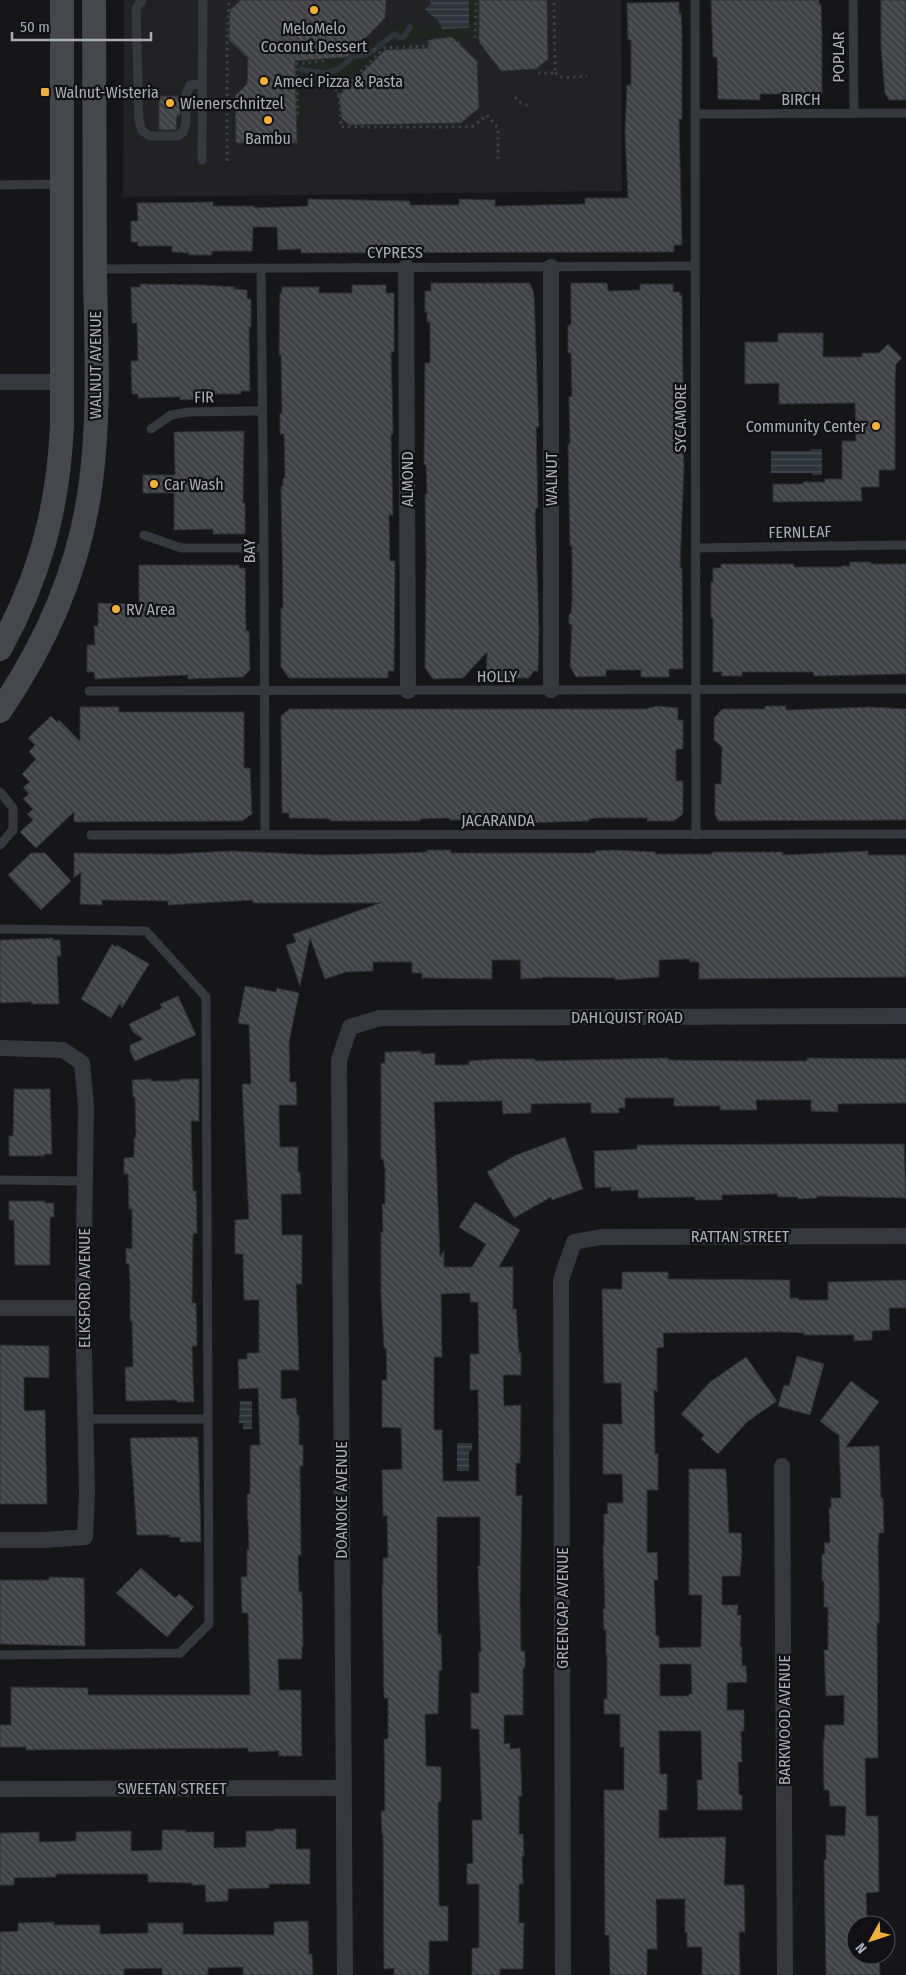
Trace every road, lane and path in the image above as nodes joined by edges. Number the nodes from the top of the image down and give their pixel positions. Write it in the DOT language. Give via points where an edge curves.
graph roads {
  1 [pos="62,0"];
  2 [pos="94,0"];
  3 [pos="142,0"];
  4 [pos="203,0"];
  5 [pos="229,0"];
  6 [pos="476,0"];
  7 [pos="554,0"];
  8 [pos="695,0"];
  9 [pos="853,0"];
  10 [pos="475,38"];
  11 [pos="459,45"];
  12 [pos="374,48"];
  13 [pos="377,53"];
  14 [pos="324,61"];
  15 [pos="538,73"];
  16 [pos="555,73"];
  17 [pos="587,76"];
  18 [pos="342,80"];
  19 [pos="351,82"];
  20 [pos="202,84"];
  21 [pos="297,86"];
  22 [pos="334,87"];
  23 [pos="348,87"];
  24 [pos="338,94"];
  25 [pos="514,97"];
  26 [pos="529,106"];
  27 [pos="854,113"];
  28 [pos="906,113"];
  29 [pos="695,114"];
  30 [pos="298,116"];
  31 [pos="202,160"];
  32 [pos="227,161"];
  33 [pos="498,161"];
  34 [pos="63,184"];
  35 [pos="0,185"];
  36 [pos="695,266"];
  37 [pos="406,267"];
  38 [pos="551,267"];
  39 [pos="261,268"];
  40 [pos="95,269"];
  41 [pos="0,382"];
  42 [pos="62,382"];
  43 [pos="262,411"];
  44 [pos="151,429"];
  45 [pos="144,535"];
  46 [pos="906,545"];
  47 [pos="264,548"];
  48 [pos="696,548"];
  49 [pos="0,649"];
  50 [pos="906,689"];
  51 [pos="551,690"];
  52 [pos="696,690"];
  53 [pos="89,691"];
  54 [pos="408,691"];
  55 [pos="264,692"];
  56 [pos="0,711"];
  57 [pos="0,792"];
  58 [pos="265,834"];
  59 [pos="906,834"];
  60 [pos="91,835"];
  61 [pos="696,835"];
  62 [pos="0,845"];
  63 [pos="0,929"];
  64 [pos="906,1016"];
  65 [pos="350,1026"];
  66 [pos="0,1048"];
  67 [pos="0,1180"];
  68 [pos="84,1181"];
  69 [pos="906,1236"];
  70 [pos="574,1242"];
  71 [pos="0,1308"];
  72 [pos="83,1308"];
  73 [pos="86,1419"];
  74 [pos="208,1419"];
  75 [pos="782,1466"];
  76 [pos="0,1540"];
  77 [pos="0,1656"];
  78 [pos="343,1788"];
  79 [pos="0,1789"];
  80 [pos="344,1975"];
  81 [pos="563,1975"];
  82 [pos="785,1975"];
  1 -- 34 [label="main road, WALNUT AVENUE"];
  2 -- 40 [label="main road, WALNUT AVENUE"];
  3 -- 20 [label="lane" via="136,9 142,132 150,136 178,136 186,123 186,95 190,85"];
  4 -- 20 [label="lane"];
  5 -- 32 [label="path"];
  6 -- 10 [label="path"];
  7 -- 16 [label="path"];
  8 -- 29 [label="lane, SYCAMORE"];
  9 -- 27 [label="lane, POPLAR"];
  11 -- 13 [label="path" via="451,38 430,41 430,48 384,48"];
  12 -- 13 [label="path"];
  13 -- 19 [label="path"];
  14 -- 21 [label="path" via="296,64"];
  15 -- 16 [label="path"];
  16 -- 17 [label="path" via="563,78"];
  18 -- 19 [label="path" via="345,76"];
  18 -- 22 [label="path"];
  18 -- 23 [label="path, bridge"];
  19 -- 24 [label="path"];
  20 -- 31 [label="lane"];
  21 -- 22 [label="path" via="331,84"];
  21 -- 30 [label="path"];
  22 -- 24 [label="path"];
  24 -- 33 [label="path" via="341,127 474,126 487,115 498,128"];
  25 -- 26 [label="path"];
  27 -- 28 [label="lane, BIRCH"];
  27 -- 29 [label="lane, BIRCH"];
  29 -- 36 [label="lane, SYCAMORE"];
  34 -- 35 [label="lane"];
  34 -- 42 [label="main road, WALNUT AVENUE"];
  36 -- 38 [label="lane, CYPRESS"];
  36 -- 48 [label="lane, SYCAMORE"];
  37 -- 38 [label="lane, CYPRESS"];
  37 -- 39 [label="lane, CYPRESS"];
  37 -- 54 [label="street, ALMOND"];
  38 -- 51 [label="street, WALNUT"];
  39 -- 40 [label="lane, CYPRESS"];
  39 -- 43 [label="lane, BAY"];
  40 -- 56 [label="main road, WALNUT AVENUE" via="94,443 86,515 51,622 33,659"];
  41 -- 42 [label="street"];
  42 -- 49 [label="main road, WALNUT AVENUE" via="60,468 52,514 28,592"];
  43 -- 44 [label="lane, FIR" via="188,412 171,415"];
  43 -- 47 [label="lane, BAY"];
  45 -- 47 [label="lane" via="181,548"];
  46 -- 48 [label="lane, FERNLEAF"];
  47 -- 55 [label="lane, BAY"];
  48 -- 52 [label="lane, SYCAMORE"];
  50 -- 52 [label="lane, HOLLY"];
  51 -- 52 [label="lane, HOLLY"];
  51 -- 54 [label="lane, HOLLY"];
  52 -- 61 [label="lane, SYCAMORE"];
  53 -- 55 [label="lane, HOLLY"];
  54 -- 55 [label="lane, HOLLY"];
  55 -- 58 [label="lane, BAY"];
  57 -- 62 [label="lane" via="13,808 13,830"];
  58 -- 60 [label="lane, JACARANDA"];
  58 -- 61 [label="lane, JACARANDA"];
  59 -- 61 [label="lane, JACARANDA"];
  63 -- 74 [label="lane" via="146,931 206,996"];
  64 -- 65 [label="street, DAHLQUIST ROAD" via="380,1018"];
  65 -- 78 [label="street, DOANOKE AVENUE" via="338,1060"];
  66 -- 68 [label="street, ELKSFORD AVENUE" via="63,1050 82,1064 86,1105"];
  67 -- 68 [label="lane"];
  68 -- 72 [label="street, ELKSFORD AVENUE"];
  69 -- 70 [label="street, RATTAN STREET" via="601,1237"];
  70 -- 81 [label="street, GREENCAP AVENUE" via="562,1280"];
  71 -- 72 [label="street"];
  72 -- 73 [label="street, ELKSFORD AVENUE"];
  73 -- 74 [label="lane"];
  73 -- 76 [label="street, ELKSFORD AVENUE" via="86,1537"];
  74 -- 77 [label="lane" via="210,1624 180,1653"];
  75 -- 82 [label="street, BARKWOOD AVENUE"];
  78 -- 79 [label="street, SWEETAN STREET"];
  78 -- 80 [label="street, DOANOKE AVENUE"];
}
